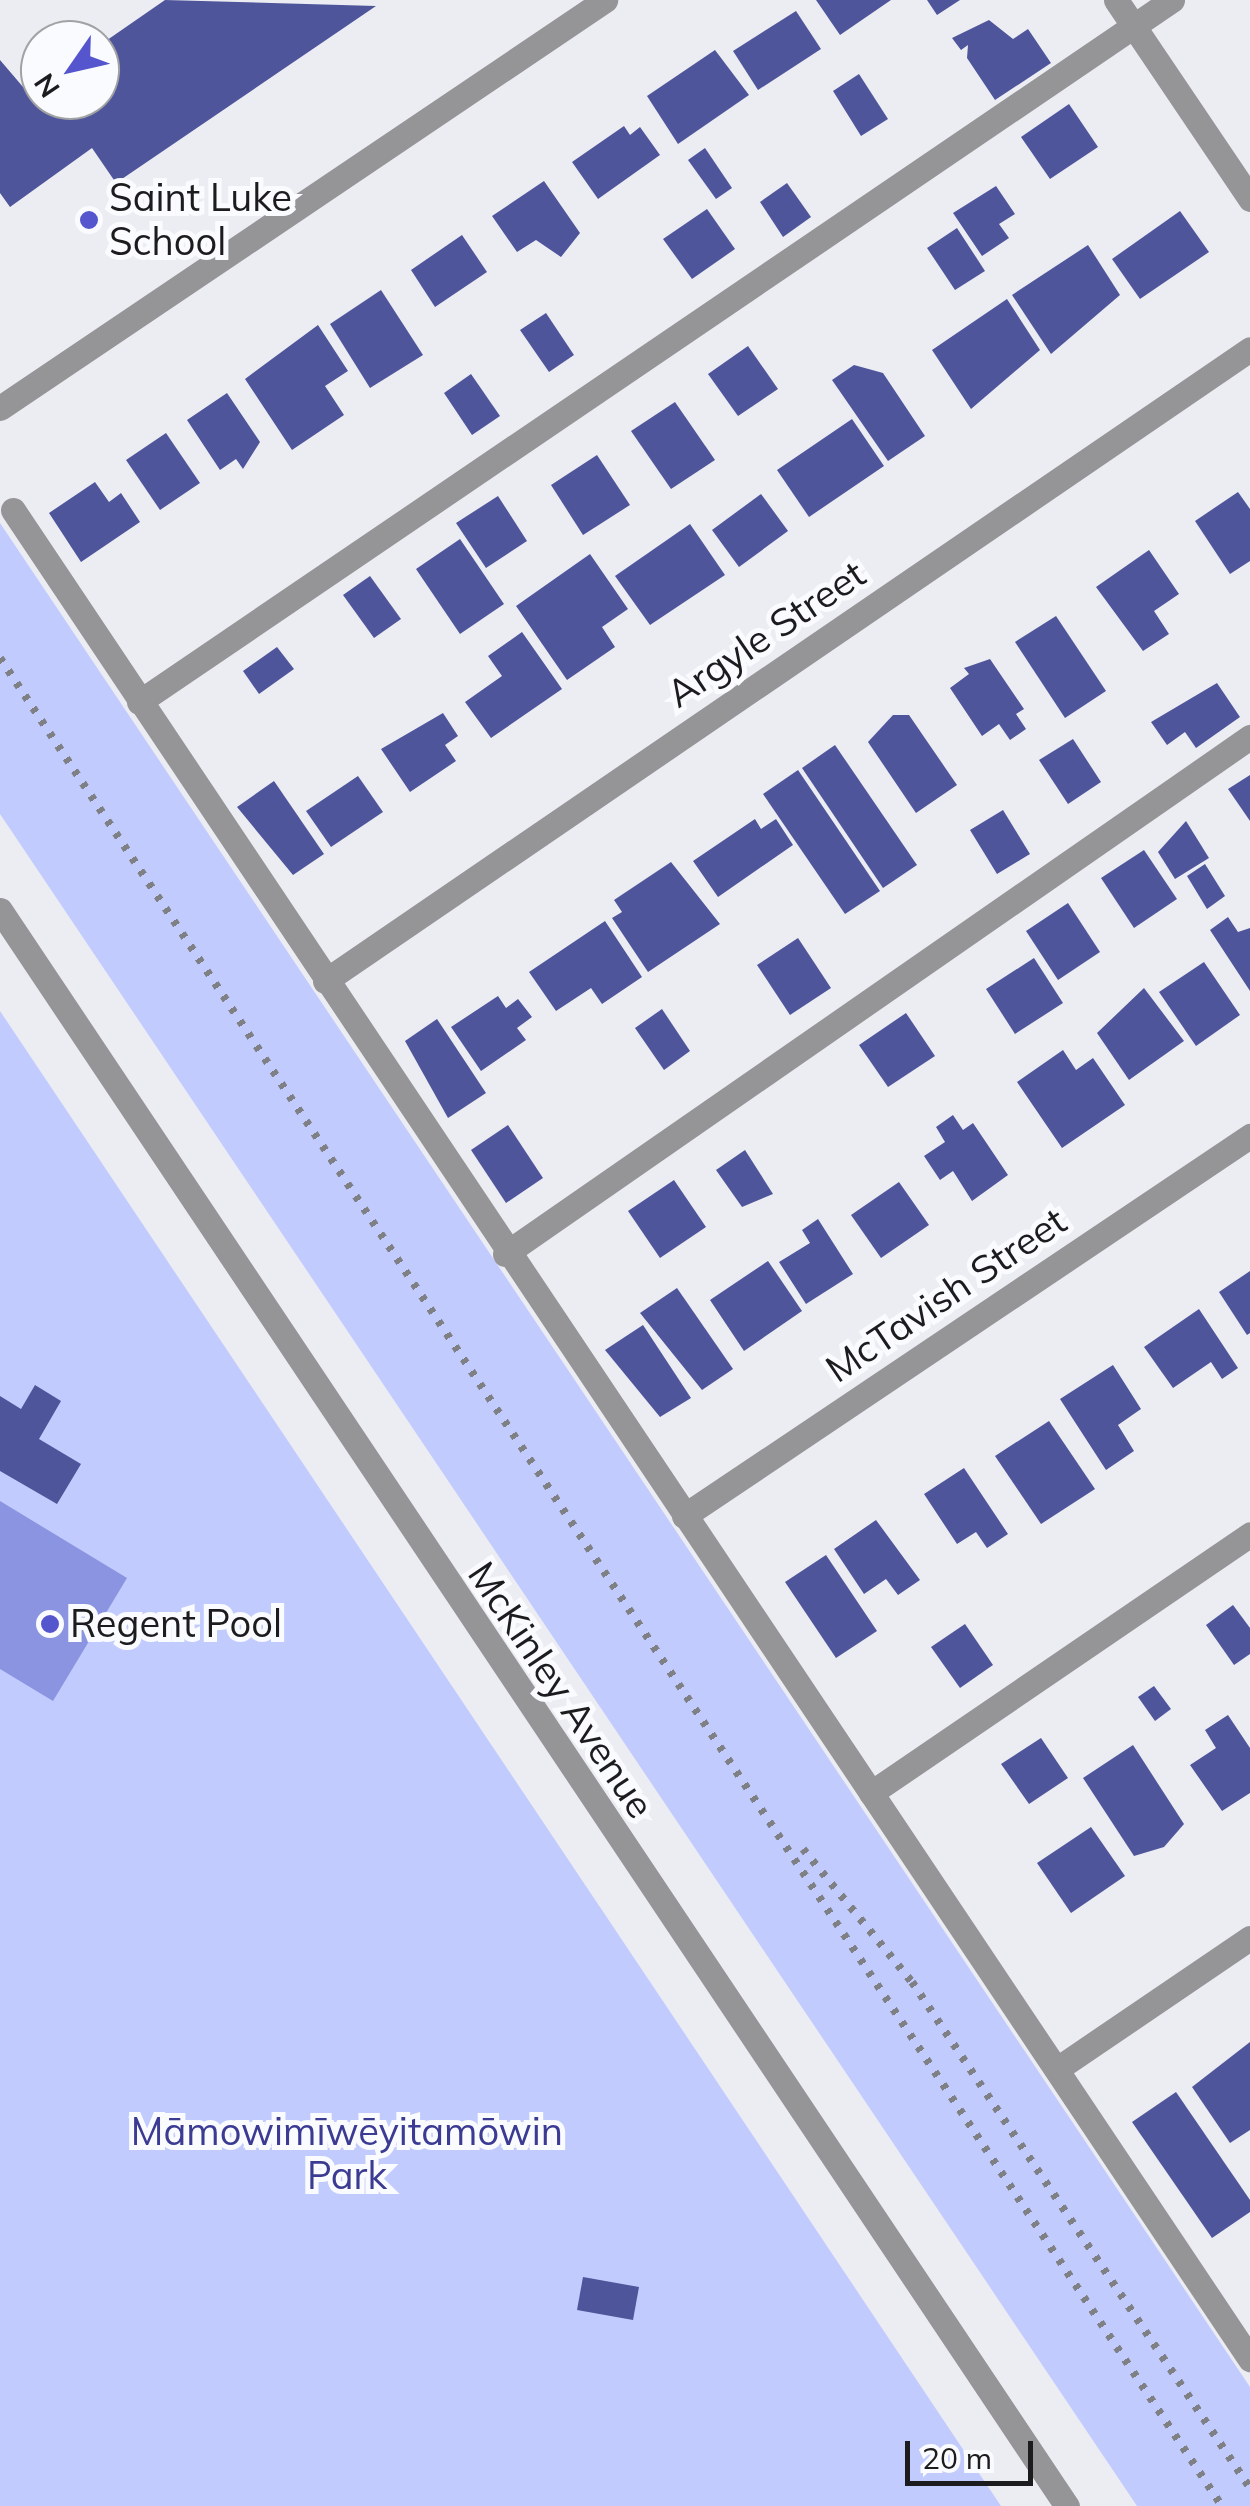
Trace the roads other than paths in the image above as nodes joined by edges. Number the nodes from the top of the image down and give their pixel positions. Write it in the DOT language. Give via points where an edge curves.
graph roads {
  1 [pos="605,0"];
  2 [pos="1116,0"];
  3 [pos="1172,0"];
  4 [pos="1134,26"];
  5 [pos="1250,199"];
  6 [pos="1250,349"];
  7 [pos="0,408"];
  8 [pos="13,510"];
  9 [pos="140,702"];
  10 [pos="1250,737"];
  11 [pos="0,910"];
  12 [pos="325,981"];
  13 [pos="1250,1136"];
  14 [pos="505,1254"];
  15 [pos="684,1516"];
  16 [pos="1250,1534"];
  17 [pos="871,1792"];
  18 [pos="1250,1938"];
  19 [pos="1057,2069"];
  20 [pos="1241,2327"];
  21 [pos="1250,2359"];
  22 [pos="1067,2506"];
  1 -- 7 [label="street"];
  2 -- 4 [label="street"];
  3 -- 4 [label="street"];
  4 -- 5 [label="street"];
  4 -- 9 [label="street"];
  6 -- 12 [label="street, Argyle Street"];
  8 -- 9 [label="street"];
  9 -- 12 [label="street"];
  10 -- 14 [label="street"];
  11 -- 22 [label="street, McKinley Avenue"];
  12 -- 14 [label="street"];
  13 -- 15 [label="street, McTavish Street"];
  14 -- 15 [label="street"];
  15 -- 17 [label="street"];
  16 -- 17 [label="street"];
  17 -- 19 [label="street"];
  18 -- 19 [label="street"];
  19 -- 20 [label="street"];
  20 -- 21 [label="street"];
}
